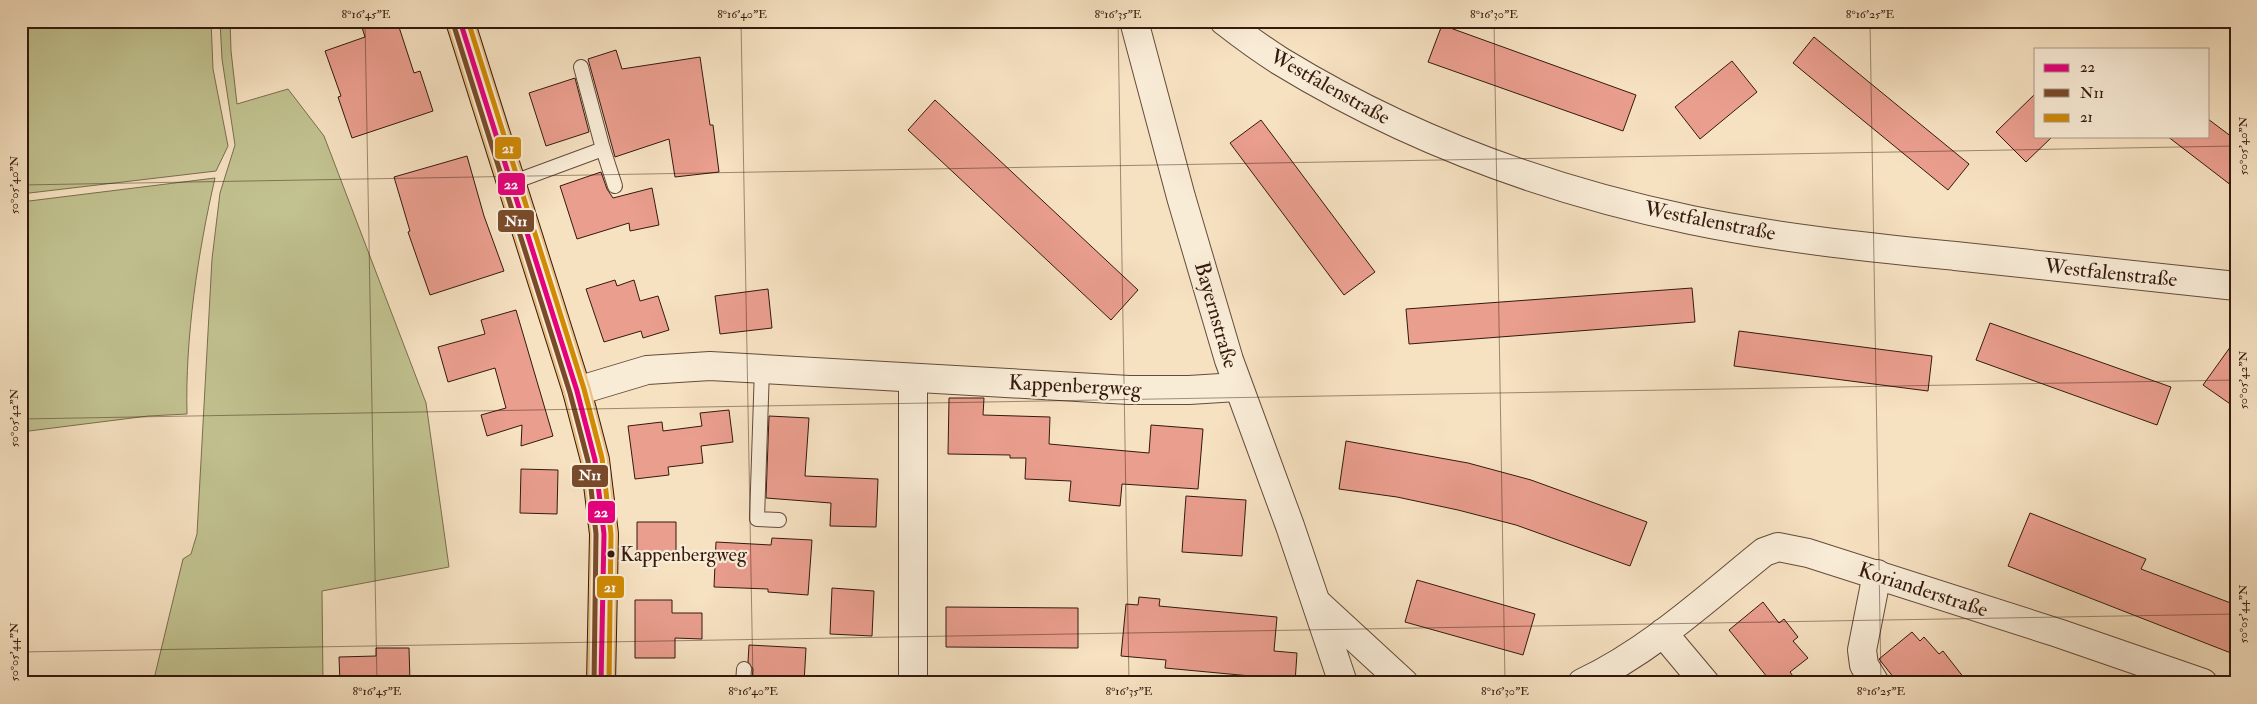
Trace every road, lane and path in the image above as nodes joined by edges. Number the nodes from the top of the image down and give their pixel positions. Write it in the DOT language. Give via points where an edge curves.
graph roads {
  1 [pos="460,21"];
  2 [pos="1134,21"];
  3 [pos="1224,21"];
  4 [pos="581,67"];
  5 [pos="603,149"];
  6 [pos="511,183"];
  7 [pos="615,186"];
  8 [pos="2236,286"];
  9 [pos="762,368"];
  10 [pos="913,378"];
  11 [pos="1237,387"];
  12 [pos="577,391"];
  13 [pos="779,520"];
  14 [pos="1876,574"];
  15 [pos="1316,602"];
  16 [pos="1663,633"];
  17 [pos="601,683"];
  18 [pos="913,683"];
  19 [pos="1343,683"];
  20 [pos="1404,683"];
  21 [pos="1582,683"];
  22 [pos="1705,683"];
  23 [pos="1875,683"];
  24 [pos="2203,683"];
  1 -- 6 [label="main road"];
  2 -- 11 [label="street, Bayernstraße"];
  3 -- 8 [label="street, Westfalenstraße" via="1278,60 1355,104 1413,132 1505,168 1613,201 1692,220 1835,242"];
  4 -- 5 [label="lane"];
  5 -- 6 [label="lane"];
  5 -- 7 [label="lane"];
  6 -- 12 [label="main road"];
  9 -- 10 [label="street, Kappenbergweg"];
  9 -- 12 [label="street, Kappenbergweg" via="710,366 647,370"];
  9 -- 13 [label="lane" via="757,518"];
  10 -- 11 [label="street, Kappenbergweg" via="1129,390"];
  10 -- 18 [label="street"];
  11 -- 15 [label="street, Bayernstraße"];
  12 -- 17 [label="main road" via="594,453 602,514"];
  14 -- 16 [label="street, Korianderstraße" via="1778,547 1764,552"];
  14 -- 23 [label="street" via="1862,650 1864,666"];
  14 -- 24 [label="street, Korianderstraße"];
  15 -- 19 [label="street, Bayernstraße"];
  15 -- 20 [label="street, Bayernstraße"];
  16 -- 21 [label="street, Korianderstraße" via="1607,671"];
  16 -- 22 [label="street"];
}
